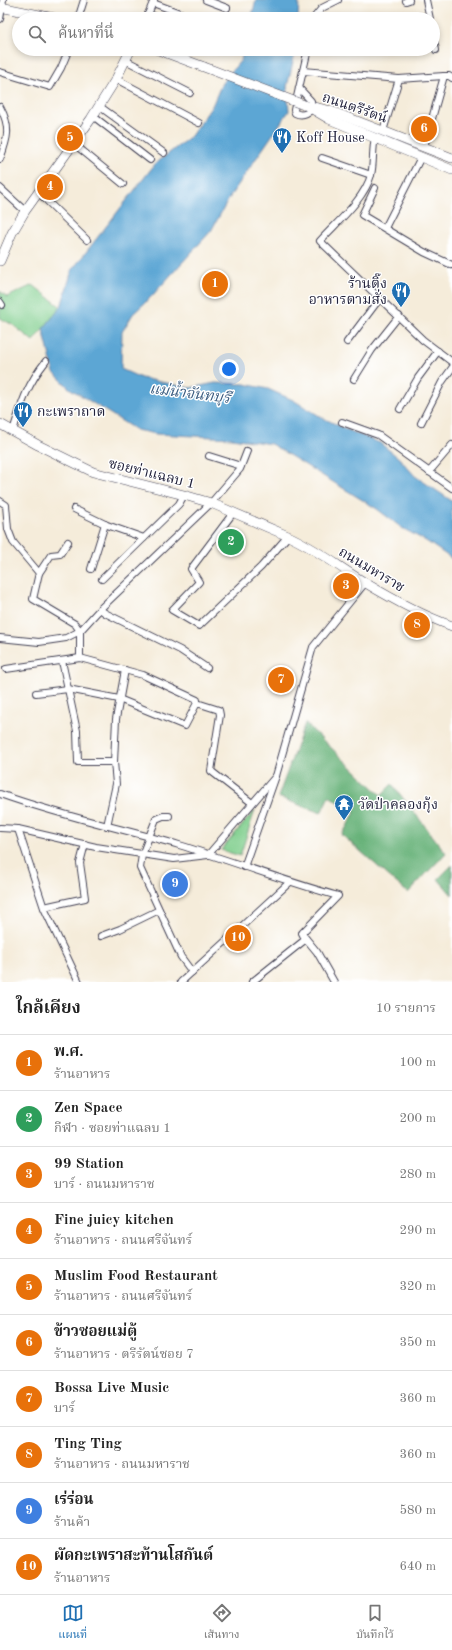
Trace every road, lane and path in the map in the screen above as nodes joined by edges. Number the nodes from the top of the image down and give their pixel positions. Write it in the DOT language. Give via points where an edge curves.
graph roads {
  1 [pos="84,0"];
  2 [pos="206,0"];
  3 [pos="338,0"];
  4 [pos="426,0"];
  5 [pos="153,1"];
  6 [pos="2,5"];
  7 [pos="227,8"];
  8 [pos="30,12"];
  9 [pos="80,12"];
  10 [pos="149,12"];
  11 [pos="179,12"];
  12 [pos="319,12"];
  13 [pos="429,12"];
  14 [pos="0,20"];
  15 [pos="66,56"];
  16 [pos="127,56"];
  17 [pos="174,56"];
  18 [pos="306,56"];
  19 [pos="125,60"];
  20 [pos="303,71"];
  21 [pos="0,72"];
  22 [pos="444,76"];
  23 [pos="452,78"];
  24 [pos="116,79"];
  25 [pos="399,79"];
  26 [pos="299,88"];
  27 [pos="190,93"];
  28 [pos="100,106"];
  29 [pos="0,107"];
  30 [pos="309,107"];
  31 [pos="93,116"];
  32 [pos="199,123"];
  33 [pos="384,131"];
  34 [pos="375,138"];
  35 [pos="73,143"];
  36 [pos="424,147"];
  37 [pos="164,153"];
  38 [pos="421,157"];
  39 [pos="322,158"];
  40 [pos="452,158"];
  41 [pos="0,159"];
  42 [pos="150,160"];
  43 [pos="452,170"];
  44 [pos="370,175"];
  45 [pos="122,184"];
  46 [pos="0,188"];
  47 [pos="375,188"];
  48 [pos="38,192"];
  49 [pos="25,211"];
  50 [pos="385,228"];
  51 [pos="87,240"];
  52 [pos="0,261"];
  53 [pos="452,265"];
  54 [pos="380,298"];
  55 [pos="399,316"];
  56 [pos="347,342"];
  57 [pos="438,352"];
  58 [pos="46,361"];
  59 [pos="452,362"];
  60 [pos="452,368"];
  61 [pos="354,378"];
  62 [pos="400,409"];
  63 [pos="342,422"];
  64 [pos="421,423"];
  65 [pos="0,424"];
  66 [pos="13,431"];
  67 [pos="452,445"];
  68 [pos="247,451"];
  69 [pos="209,456"];
  70 [pos="241,466"];
  71 [pos="429,472"];
  72 [pos="452,488"];
  73 [pos="184,495"];
  74 [pos="0,501"];
  75 [pos="211,503"];
  76 [pos="74,508"];
  77 [pos="233,513"];
  78 [pos="105,524"];
  79 [pos="288,536"];
  80 [pos="144,538"];
  81 [pos="68,542"];
  82 [pos="301,542"];
  83 [pos="91,569"];
  84 [pos="39,573"];
  85 [pos="102,579"];
  86 [pos="365,583"];
  87 [pos="100,609"];
  88 [pos="452,626"];
  89 [pos="80,631"];
  90 [pos="0,638"];
  91 [pos="80,658"];
  92 [pos="62,661"];
  93 [pos="207,668"];
  94 [pos="6,669"];
  95 [pos="125,670"];
  96 [pos="68,689"];
  97 [pos="36,693"];
  98 [pos="119,699"];
  99 [pos="197,703"];
  100 [pos="114,762"];
  101 [pos="276,776"];
  102 [pos="0,794"];
  103 [pos="252,803"];
  104 [pos="169,816"];
  105 [pos="107,826"];
  106 [pos="0,828"];
  107 [pos="18,829"];
  108 [pos="150,837"];
  109 [pos="85,844"];
  110 [pos="142,855"];
  111 [pos="208,855"];
  112 [pos="244,867"];
  113 [pos="290,882"];
  114 [pos="93,896"];
  115 [pos="85,898"];
  116 [pos="44,907"];
  117 [pos="159,910"];
  118 [pos="101,936"];
  119 [pos="306,939"];
  120 [pos="192,972"];
  121 [pos="79,982"];
  122 [pos="181,982"];
  123 [pos="252,982"];
  124 [pos="334,982"];
  1 -- 9 [label="street"];
  2 -- 7 [label="street"];
  3 -- 12 [label="street"];
  4 -- 13 [label="street"];
  5 -- 10 [label="street"];
  5 -- 11 [label="street"];
  6 -- 8 [label="main road"];
  6 -- 14 [label="street"];
  15 -- 21 [label="street" via="50,87"];
  16 -- 19 [label="main road"];
  17 -- 30 [label="main road, ถนนตรีรัตน์, bridge"];
  18 -- 20 [label="street"];
  19 -- 24 [label="main road"];
  19 -- 27 [label="street"];
  20 -- 25 [label="street"];
  20 -- 26 [label="street"];
  22 -- 23 [label="street"];
  22 -- 25 [label="street"];
  22 -- 36 [label="street"];
  24 -- 28 [label="main road"];
  24 -- 32 [label="street"];
  25 -- 33 [label="street"];
  26 -- 30 [label="street" via="311,101"];
  26 -- 30 [label="street" via="294,112 303,114"];
  28 -- 31 [label="main road"];
  28 -- 37 [label="street"];
  29 -- 41 [label="street" via="6,117 8,138"];
  30 -- 33 [label="main road, ถนนตรีรัตน์" via="332,111"];
  30 -- 34 [label="main road, ถนนตรีรัตน์" via="328,119"];
  31 -- 35 [label="main road"];
  31 -- 42 [label="street"];
  33 -- 36 [label="main road, ถนนตรีรัตน์"];
  34 -- 38 [label="main road, ถนนตรีรัตน์"];
  34 -- 44 [label="street"];
  35 -- 45 [label="street"];
  35 -- 48 [label="main road"];
  36 -- 40 [label="main road, ถนนตรีรัตน์"];
  38 -- 43 [label="main road, ถนนตรีรัตน์"];
  38 -- 50 [label="street"];
  39 -- 44 [label="street"];
  44 -- 54 [label="street" via="360,196 320,241"];
  46 -- 49 [label="street"];
  47 -- 50 [label="street" via="362,215"];
  48 -- 49 [label="main road"];
  48 -- 51 [label="street"];
  49 -- 52 [label="main road"];
  50 -- 53 [label="street" via="424,252"];
  54 -- 55 [label="street"];
  54 -- 56 [label="street"];
  55 -- 57 [label="street" via="422,340"];
  55 -- 61 [label="street"];
  57 -- 59 [label="street"];
  57 -- 62 [label="street" via="418,378"];
  58 -- 66 [label="street" via="30,384"];
  60 -- 64 [label="street"];
  63 -- 71 [label="street" via="378,436"];
  65 -- 66 [label="main road, ซอยท่าแฉลบ 1"];
  66 -- 73 [label="main road, ซอยท่าแฉลบ 1" via="94,472"];
  67 -- 71 [label="street"];
  68 -- 70 [label="street"];
  69 -- 70 [label="street"];
  70 -- 75 [label="street"];
  71 -- 72 [label="street"];
  73 -- 75 [label="main road, ซอยท่าแฉลบ 1"];
  73 -- 80 [label="street" via="179,504"];
  74 -- 84 [label="street" via="6,505 8,529 13,542"];
  75 -- 77 [label="main road, ซอยท่าแฉลบ 1"];
  75 -- 87 [label="street"];
  76 -- 78 [label="street"];
  77 -- 79 [label="main road, ซอยท่าแฉลบ 1"];
  77 -- 79 [label="street" via="191,569 198,582 172,610 198,626 261,567"];
  78 -- 80 [label="street"];
  78 -- 83 [label="street"];
  79 -- 82 [label="main road, ซอยท่าแฉลบ 1"];
  80 -- 85 [label="street"];
  81 -- 84 [label="street" via="60,554 51,555"];
  82 -- 86 [label="main road, ถนนมหาราช"];
  84 -- 89 [label="street" via="33,599 75,624"];
  86 -- 88 [label="main road, ถนนมหาราช" via="419,612"];
  86 -- 101 [label="street" via="313,647"];
  87 -- 89 [label="street"];
  87 -- 93 [label="street" via="180,650"];
  89 -- 90 [label="street" via="66,638 39,642"];
  89 -- 91 [label="street"];
  91 -- 92 [label="street"];
  91 -- 95 [label="street"];
  92 -- 94 [label="street"];
  92 -- 96 [label="street"];
  95 -- 98 [label="street"];
  95 -- 99 [label="street" via="143,675 196,700"];
  96 -- 97 [label="street"];
  96 -- 98 [label="street"];
  96 -- 100 [label="street" via="77,731 78,762"];
  98 -- 99 [label="street" via="185,726"];
  98 -- 100 [label="street"];
  99 -- 103 [label="street" via="219,710 211,771"];
  100 -- 105 [label="street" via="116,784"];
  101 -- 103 [label="street"];
  101 -- 112 [label="street"];
  102 -- 105 [label="street"];
  103 -- 111 [label="street"];
  104 -- 108 [label="street" via="156,819"];
  105 -- 108 [label="street"];
  106 -- 107 [label="street"];
  107 -- 109 [label="street"];
  107 -- 116 [label="street"];
  108 -- 110 [label="street"];
  108 -- 111 [label="street"];
  109 -- 110 [label="street"];
  109 -- 115 [label="street" via="80,863"];
  110 -- 111 [label="street" via="174,859"];
  110 -- 117 [label="street" via="140,868"];
  111 -- 112 [label="street"];
  112 -- 113 [label="street"];
  113 -- 119 [label="street" via="338,896 303,930 302,935"];
  113 -- 120 [label="street"];
  114 -- 115 [label="street"];
  115 -- 116 [label="street"];
  116 -- 121 [label="street"];
  117 -- 118 [label="street"];
  117 -- 120 [label="street" via="181,957"];
  119 -- 123 [label="street"];
  119 -- 124 [label="street" via="318,952"];
  120 -- 122 [label="street"];
}
